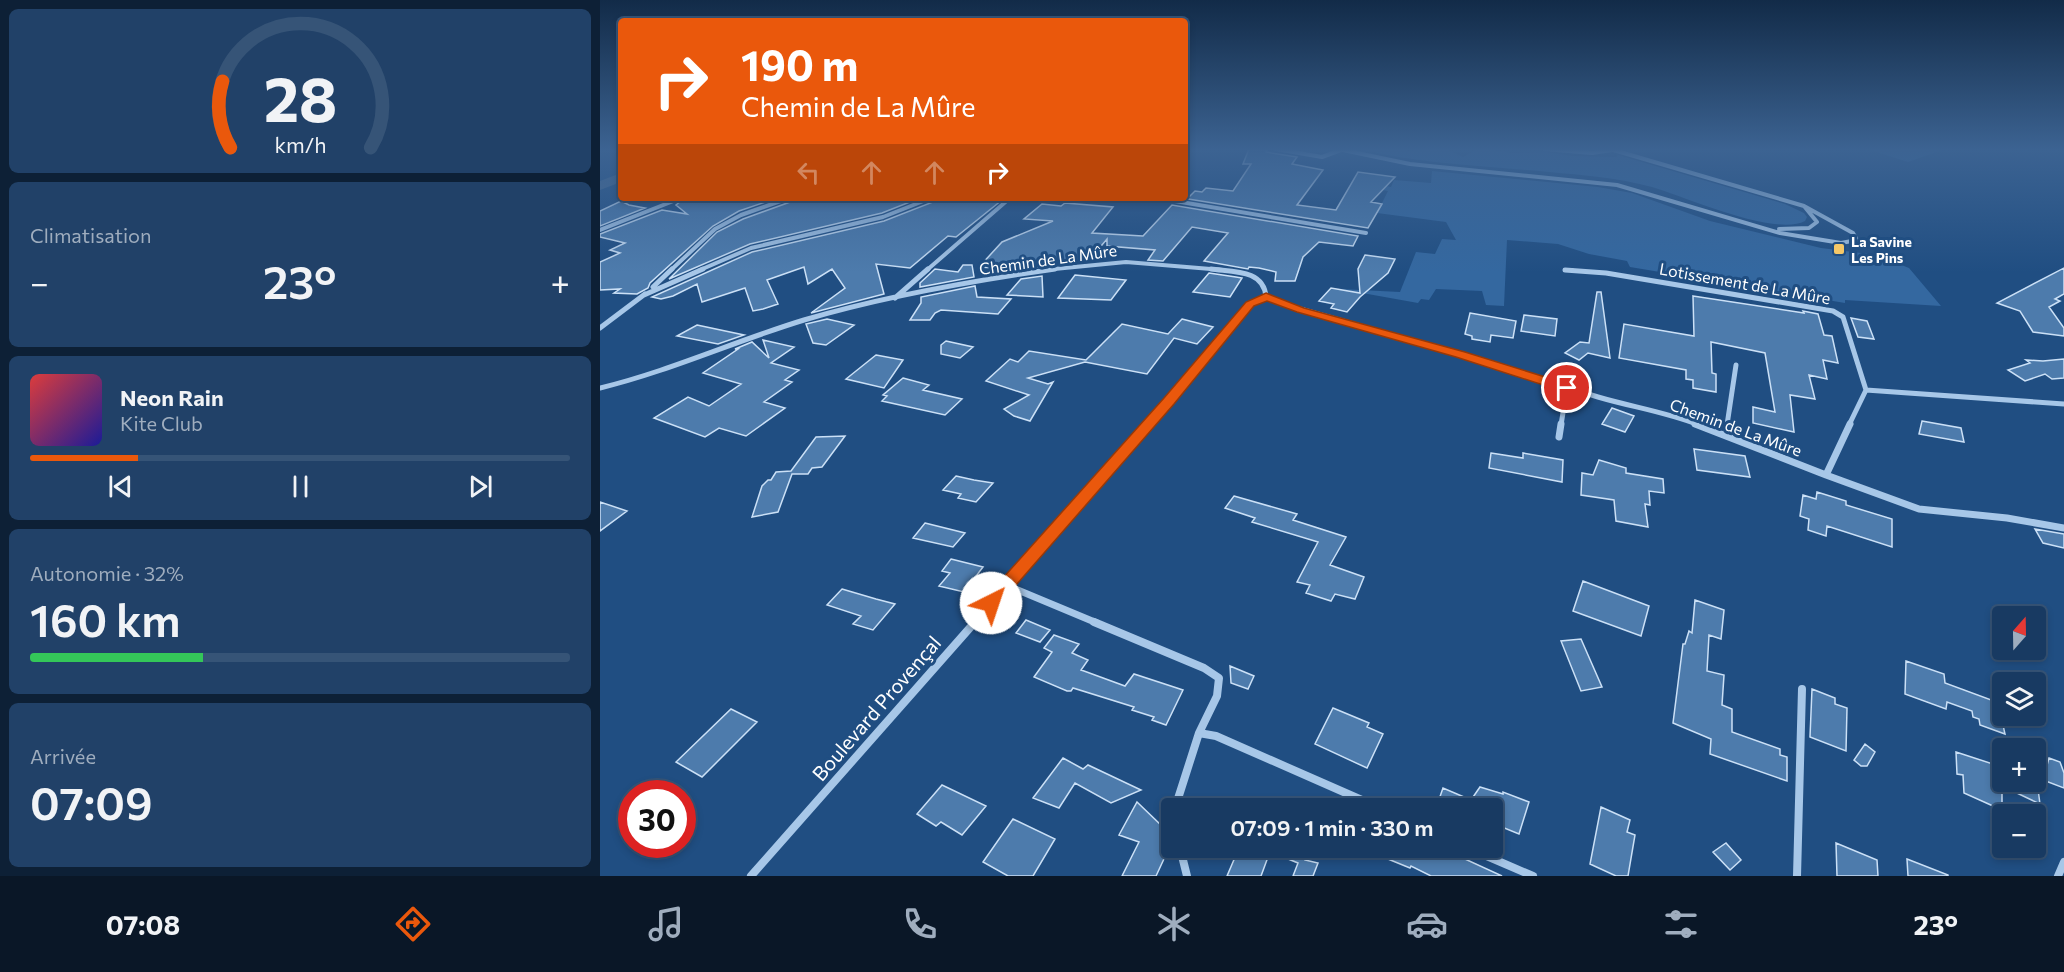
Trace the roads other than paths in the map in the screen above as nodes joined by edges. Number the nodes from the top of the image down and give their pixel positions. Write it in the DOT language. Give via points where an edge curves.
graph roads {
  1 [pos="1633,190"];
  2 [pos="1749,190"];
  3 [pos="672,201"];
  4 [pos="781,201"];
  5 [pos="923,201"];
  6 [pos="1007,201"];
  7 [pos="1175,201"];
  8 [pos="1803,206"];
  9 [pos="1752,225"];
  10 [pos="600,230"];
  11 [pos="1366,232"];
  12 [pos="1565,270"];
  13 [pos="644,295"];
  14 [pos="1266,297"];
  15 [pos="895,298"];
  16 [pos="600,328"];
  17 [pos="1736,365"];
  18 [pos="600,388"];
  19 [pos="1567,388"];
  20 [pos="1866,390"];
  21 [pos="2064,404"];
  22 [pos="1726,435"];
  23 [pos="1558,437"];
  24 [pos="1826,475"];
  25 [pos="2064,528"];
  26 [pos="1006,585"];
  27 [pos="1802,689"];
  28 [pos="1200,733"];
  29 [pos="1178,798"];
  30 [pos="1357,798"];
  31 [pos="1182,858"];
  32 [pos="1491,858"];
  33 [pos="2064,862"];
  34 [pos="751,876"];
  35 [pos="1187,876"];
  36 [pos="1533,876"];
  37 [pos="1797,876"];
  38 [pos="2058,876"];
  1 -- 9 [label="street"];
  2 -- 8 [label="street"];
  3 -- 10 [label="street"];
  4 -- 13 [label="street" via="714,229"];
  5 -- 13 [label="street" via="874,219 751,248"];
  6 -- 15 [label="street"];
  7 -- 11 [label="street"];
  8 -- 9 [label="street" via="1817,222 1809,228 1785,230"];
  8 -- 9 [label="street" via="1827,217 1857,236 1857,240 1837,243"];
  12 -- 20 [label="street, Lotissement de La Mûre" via="1606,273 1833,311 1844,317"];
  13 -- 16 [label="street"];
  14 -- 15 [label="street, Chemin de La Mûre" via="1260,278 1250,274 1126,262 1005,276"];
  14 -- 19 [label="street, Chemin de La Mûre"];
  14 -- 26 [label="street, Boulevard Provençal" via="1250,304"];
  15 -- 18 [label="street, Chemin de La Mûre" via="795,323 640,378"];
  17 -- 22 [label="street"];
  19 -- 22 [label="street, Chemin de La Mûre" via="1678,417"];
  19 -- 23 [label="street"];
  20 -- 21 [label="street"];
  20 -- 24 [label="street"];
  22 -- 24 [label="street, Chemin de La Mûre"];
  24 -- 25 [label="street, Chemin de La Mûre" via="1919,509"];
  26 -- 28 [label="street" via="1204,668 1219,678 1217,696"];
  26 -- 34 [label="street, Boulevard Provençal"];
  27 -- 37 [label="street"];
  28 -- 29 [label="street"];
  28 -- 30 [label="street" via="1216,736"];
  31 -- 35 [label="street"];
  32 -- 36 [label="street"];
  33 -- 38 [label="street"];
}
